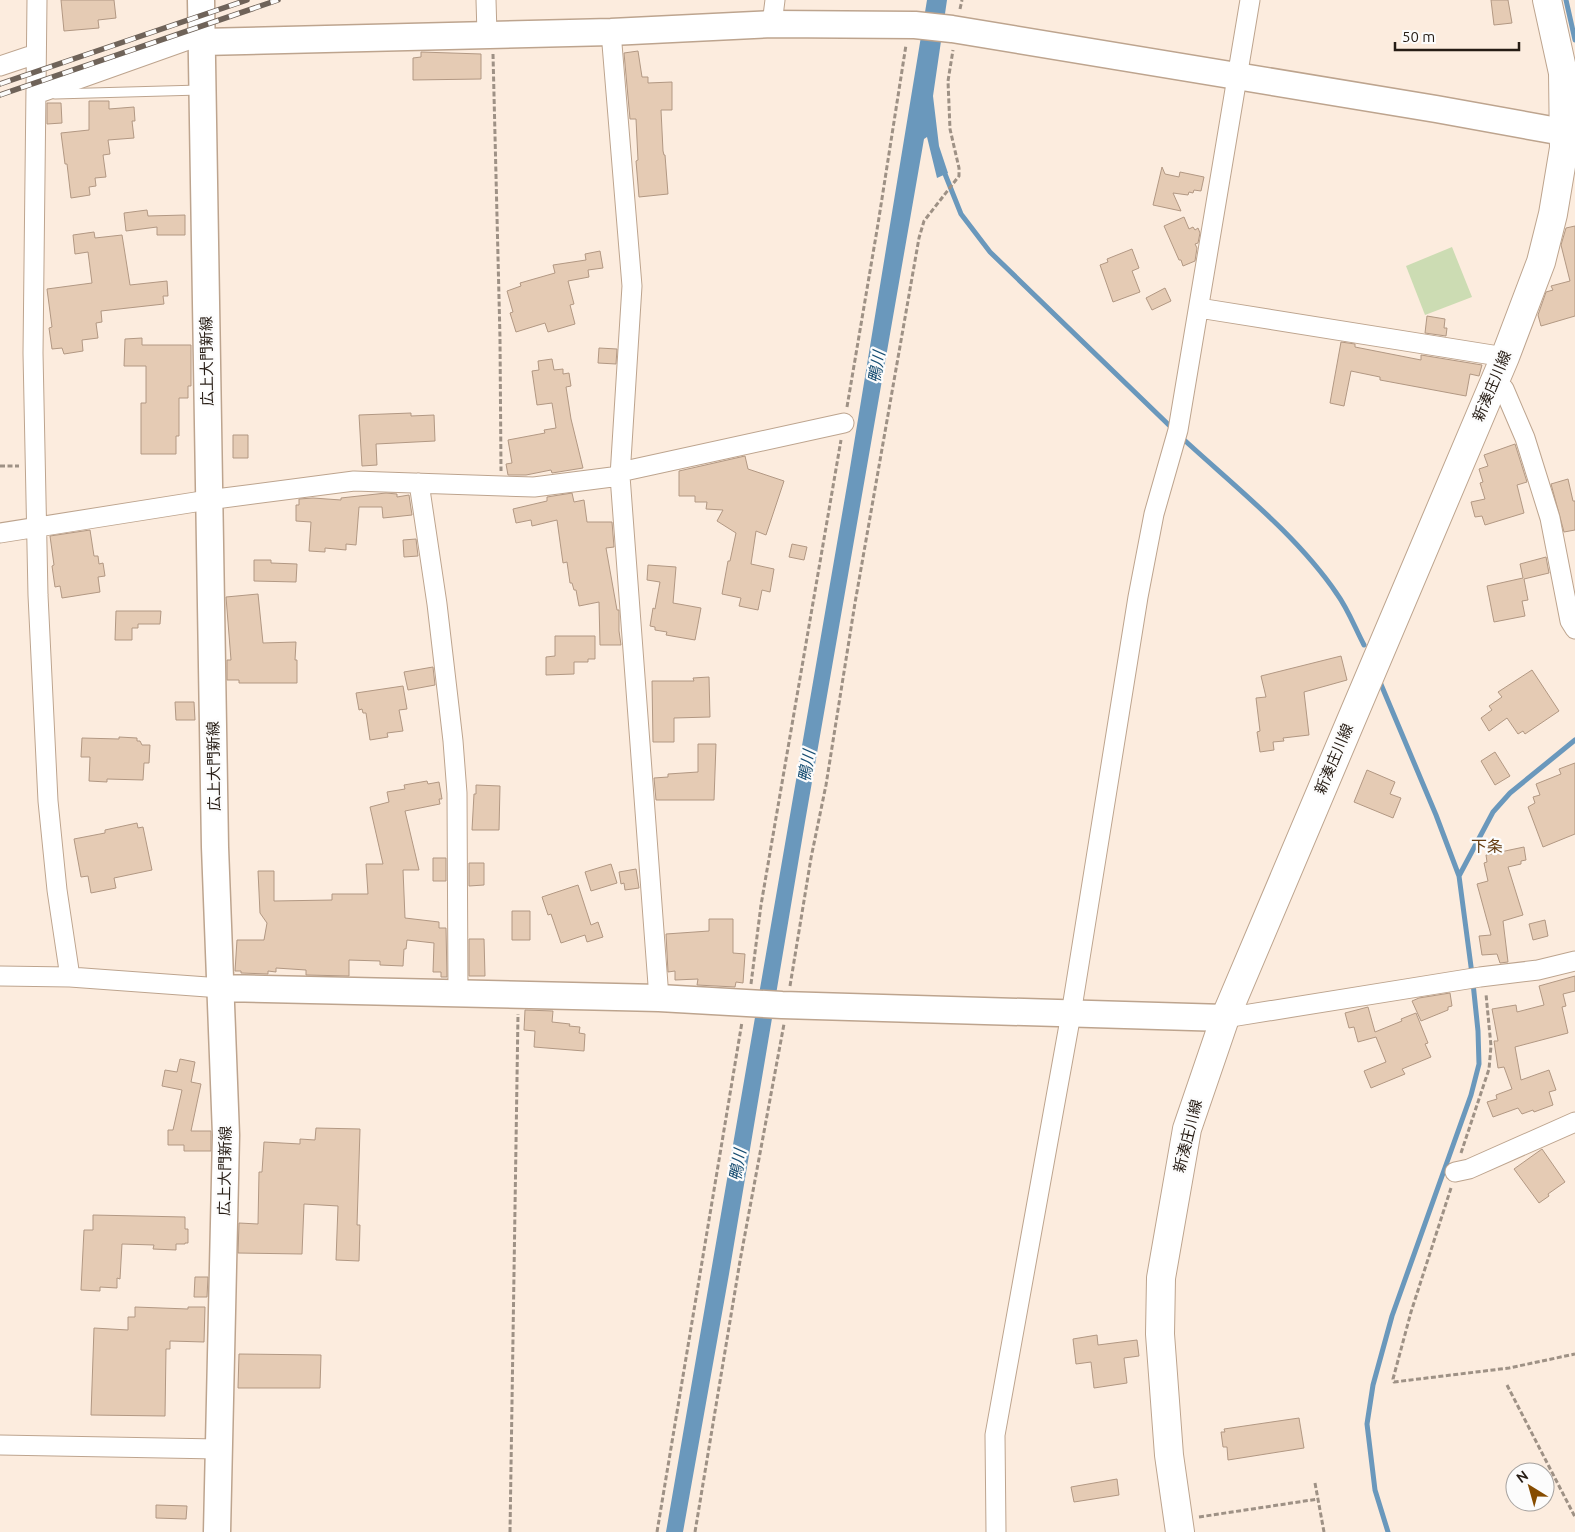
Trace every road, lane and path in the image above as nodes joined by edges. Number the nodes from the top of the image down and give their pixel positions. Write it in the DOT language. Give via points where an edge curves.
graph roads {
  1 [pos="37,0"];
  2 [pos="201,0"];
  3 [pos="486,0"];
  4 [pos="962,0"];
  5 [pos="1250,0"];
  6 [pos="1547,0"];
  7 [pos="774,12"];
  8 [pos="912,25"];
  9 [pos="954,29"];
  10 [pos="611,32"];
  11 [pos="490,34"];
  12 [pos="202,38"];
  13 [pos="36,54"];
  14 [pos="0,66"];
  15 [pos="1236,77"];
  16 [pos="202,90"];
  17 [pos="36,94"];
  18 [pos="1568,144"];
  19 [pos="1198,308"];
  20 [pos="1505,357"];
  21 [pos="1493,384"];
  22 [pos="844,423"];
  23 [pos="620,474"];
  24 [pos="419,483"];
  25 [pos="501,486"];
  26 [pos="208,500"];
  27 [pos="36,527"];
  28 [pos="0,534"];
  29 [pos="1575,629"];
  30 [pos="1575,961"];
  31 [pos="0,976"];
  32 [pos="70,977"];
  33 [pos="1477,978"];
  34 [pos="221,988"];
  35 [pos="458,993"];
  36 [pos="518,995"];
  37 [pos="659,998"];
  38 [pos="749,1004"];
  39 [pos="784,1005"];
  40 [pos="1071,1014"];
  41 [pos="1225,1018"];
  42 [pos="1575,1122"];
  43 [pos="1455,1172"];
  44 [pos="1575,1354"];
  45 [pos="1507,1385"];
  46 [pos="0,1446"];
  47 [pos="218,1449"];
  48 [pos="1315,1483"];
  49 [pos="1318,1498"];
  50 [pos="1575,1517"];
  51 [pos="1180,1527"];
  52 [pos="217,1532"];
  53 [pos="510,1532"];
  54 [pos="657,1532"];
  55 [pos="695,1532"];
  56 [pos="996,1532"];
  57 [pos="1324,1532"];
  1 -- 13 [label="street"];
  2 -- 12 [label="street, 広上大門新線"];
  3 -- 11 [label="street"];
  4 -- 9 [label="path"];
  5 -- 15 [label="street"];
  6 -- 18 [label="main road, 新湊庄川線" via="1563,73"];
  7 -- 8 [label="street"];
  7 -- 10 [label="street"];
  8 -- 9 [label="street"];
  8 -- 22 [label="path"];
  9 -- 15 [label="street"];
  9 -- 39 [label="path" via="948,81 950,128 958,176 924,220 919,238 826,785"];
  10 -- 11 [label="street"];
  10 -- 23 [label="street" via="632,286"];
  11 -- 12 [label="street"];
  11 -- 25 [label="path" via="500,338"];
  12 -- 16 [label="street, 広上大門新線"];
  12 -- 17 [label="street"];
  13 -- 14 [label="street"];
  13 -- 17 [label="street"];
  15 -- 18 [label="street" via="1436,109"];
  15 -- 19 [label="street"];
  16 -- 17 [label="lane"];
  16 -- 26 [label="street, 広上大門新線"];
  17 -- 27 [label="street" via="33,353"];
  18 -- 20 [label="main road, 新湊庄川線" via="1541,262"];
  19 -- 20 [label="street"];
  19 -- 40 [label="street" via="1178,430 1154,514 1138,597"];
  20 -- 21 [label="main road, 新湊庄川線"];
  21 -- 29 [label="street" via="1504,390 1525,438 1550,518 1570,621"];
  21 -- 41 [label="main road, 新湊庄川線"];
  22 -- 23 [label="street"];
  22 -- 38 [label="path" via="763,895"];
  23 -- 25 [label="street" via="534,487"];
  23 -- 37 [label="street"];
  24 -- 25 [label="street"];
  24 -- 26 [label="street" via="354,481"];
  24 -- 35 [label="street" via="438,613 457,793"];
  26 -- 27 [label="street"];
  26 -- 34 [label="street, 広上大門新線"];
  27 -- 28 [label="street"];
  27 -- 32 [label="street" via="48,801"];
  30 -- 33 [label="street" via="1538,970"];
  31 -- 32 [label="street"];
  32 -- 34 [label="street"];
  33 -- 41 [label="street"];
  33 -- 43 [label="path" via="1490,1046 1489,1069"];
  34 -- 35 [label="street"];
  34 -- 47 [label="street, 広上大門新線" via="226,1135"];
  35 -- 36 [label="street"];
  36 -- 37 [label="street"];
  36 -- 53 [label="path"];
  37 -- 38 [label="street"];
  38 -- 39 [label="street"];
  38 -- 54 [label="path"];
  39 -- 40 [label="street"];
  39 -- 55 [label="path"];
  40 -- 41 [label="street"];
  40 -- 56 [label="street" via="995,1435"];
  41 -- 51 [label="main road, 新湊庄川線" via="1188,1129 1160,1278 1160,1334 1168,1446"];
  42 -- 43 [label="street" via="1469,1169"];
  43 -- 44 [label="path" via="1411,1312 1394,1382 1509,1368"];
  45 -- 50 [label="path"];
  46 -- 47 [label="street"];
  47 -- 52 [label="street, 広上大門新線"];
  48 -- 49 [label="path"];
  49 -- 51 [label="path"];
  49 -- 57 [label="path"];
}
